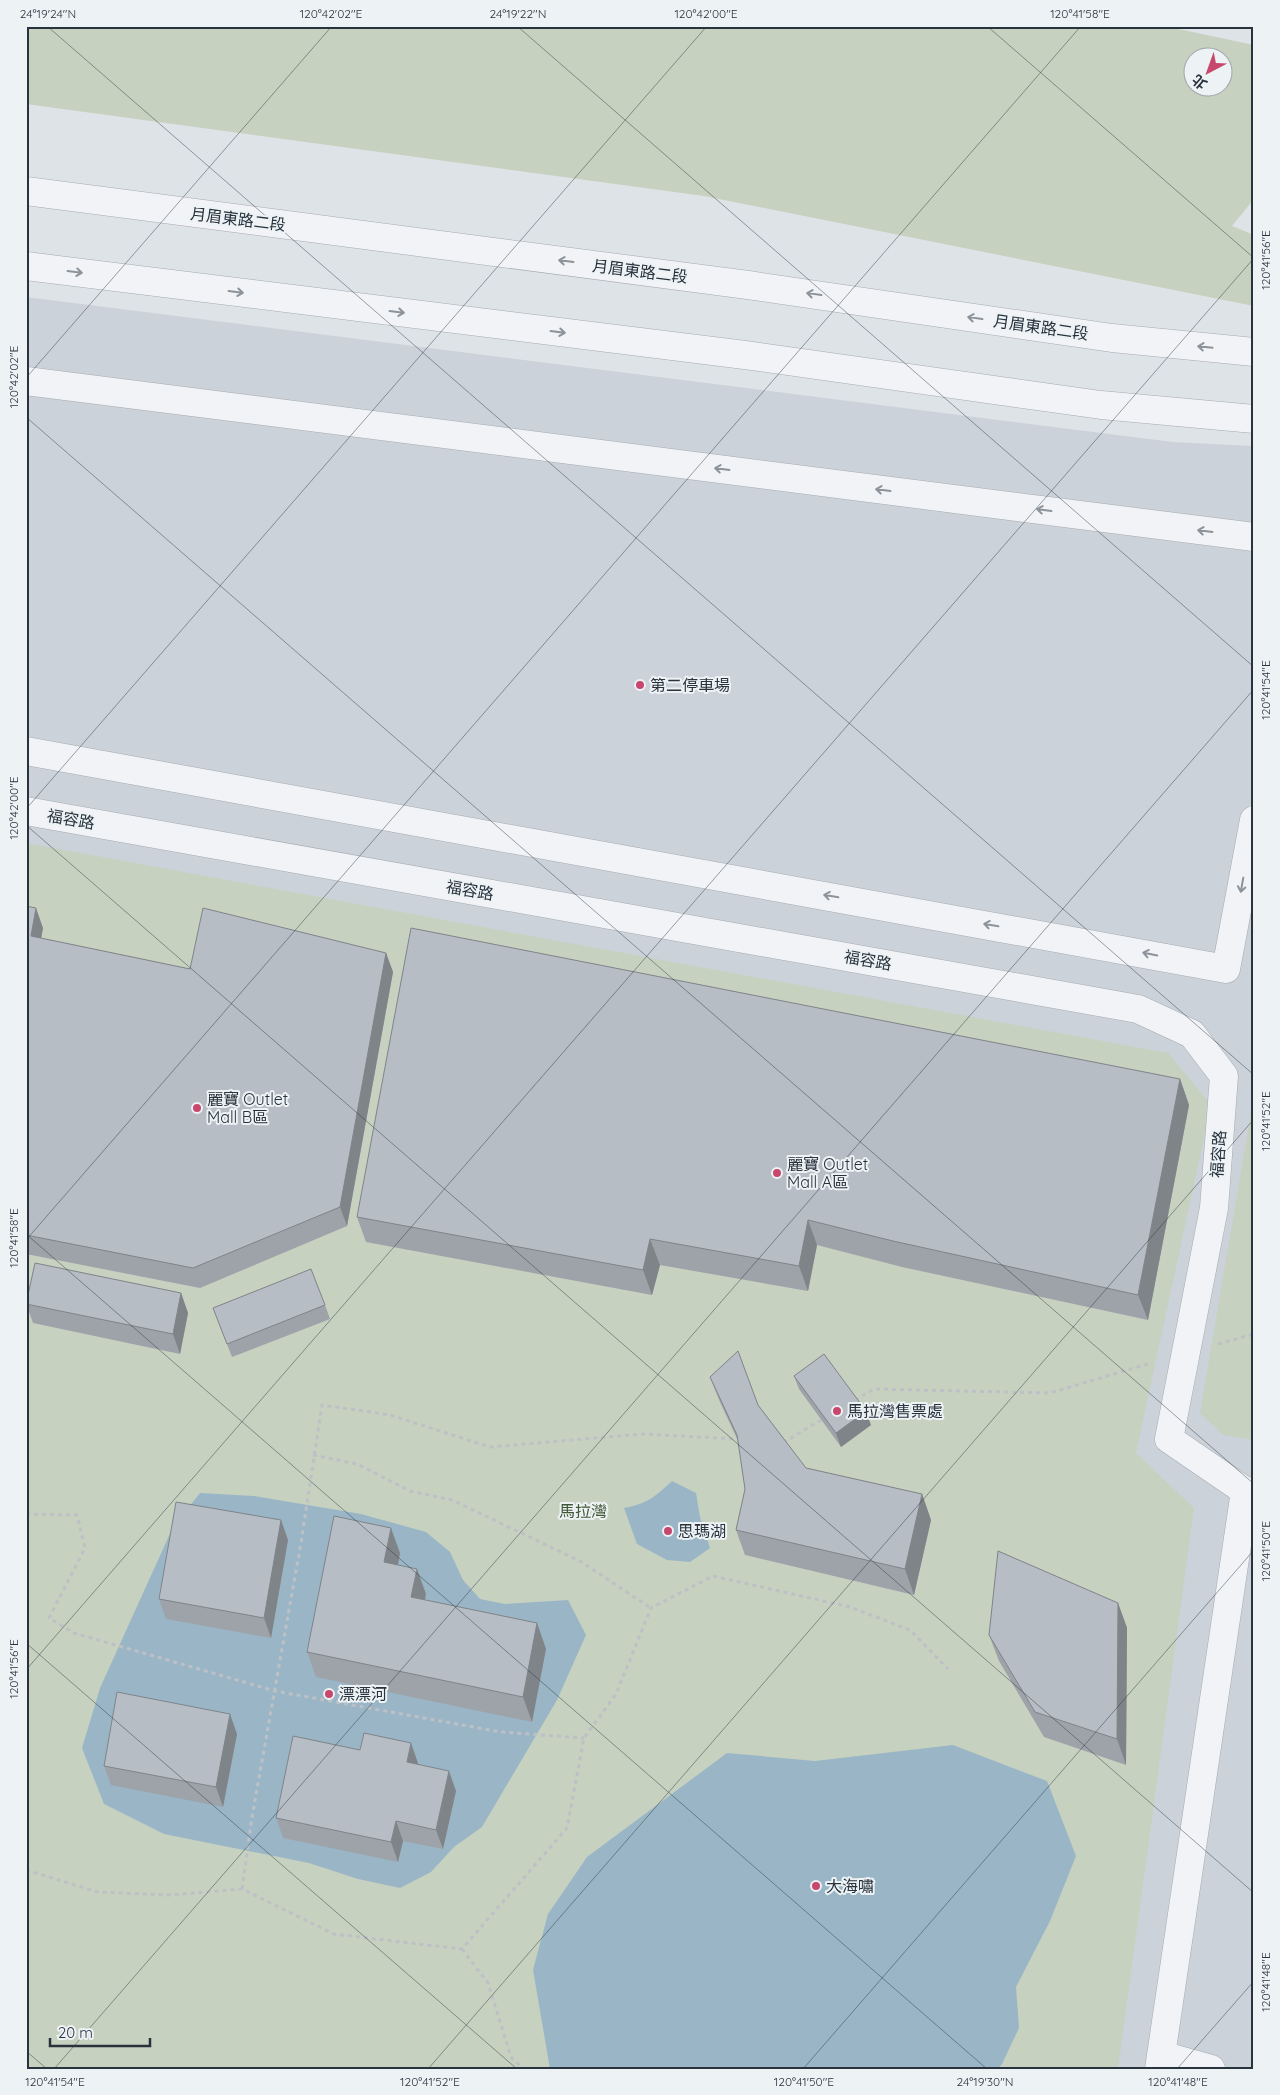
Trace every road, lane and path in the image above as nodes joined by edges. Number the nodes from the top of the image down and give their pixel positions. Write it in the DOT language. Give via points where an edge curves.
graph roads {
  1 [pos="26,191"];
  2 [pos="26,266"];
  3 [pos="1254,352"];
  4 [pos="26,381"];
  5 [pos="1254,419"];
  6 [pos="1254,537"];
  7 [pos="26,752"];
  8 [pos="26,811"];
  9 [pos="1254,820"];
  10 [pos="1254,1334"];
  11 [pos="1214,1345"];
  12 [pos="1157,1362"];
  13 [pos="853,1402"];
  14 [pos="821,1420"];
  15 [pos="737,1439"];
  16 [pos="780,1441"];
  17 [pos="313,1455"];
  18 [pos="1250,1491"];
  19 [pos="26,1514"];
  20 [pos="651,1608"];
  21 [pos="948,1669"];
  22 [pos="275,1691"];
  23 [pos="584,1738"];
  24 [pos="26,1870"];
  25 [pos="242,1889"];
  26 [pos="462,1949"];
  27 [pos="1160,2062"];
  28 [pos="523,2069"];
  29 [pos="1210,2069"];
  3 -- 1 [label="street, 月眉東路二段, one-way" via="1112,338 738,284"];
  2 -- 5 [label="street, one-way" via="745,355 1102,405"];
  6 -- 4 [label="street, one-way"];
  9 -- 7 [label="street, one-way" via="1226,969"];
  8 -- 18 [label="street, 福容路" via="1138,1009 1192,1034 1224,1076 1214,1208 1169,1439"];
  10 -- 11 [label="path"];
  12 -- 13 [label="path" via="1050,1393 874,1389"];
  14 -- 16 [label="path" via="786,1441"];
  15 -- 17 [label="path" via="642,1434 490,1447 390,1415 322,1405"];
  17 -- 20 [label="path" via="357,1464 410,1491 452,1500 580,1561"];
  17 -- 22 [label="path"];
  18 -- 27 [label="street"];
  19 -- 22 [label="path" via="77,1515 85,1548 49,1618 74,1632"];
  20 -- 21 [label="path" via="713,1576 850,1607 910,1630"];
  20 -- 23 [label="path" via="616,1694"];
  22 -- 23 [label="path" via="501,1732"];
  22 -- 25 [label="path"];
  23 -- 26 [label="path" via="567,1828"];
  24 -- 25 [label="path" via="98,1892 170,1895"];
  25 -- 26 [label="path" via="334,1934"];
  26 -- 28 [label="path" via="488,1984 511,2057"];
  27 -- 29 [label="street"];
}
